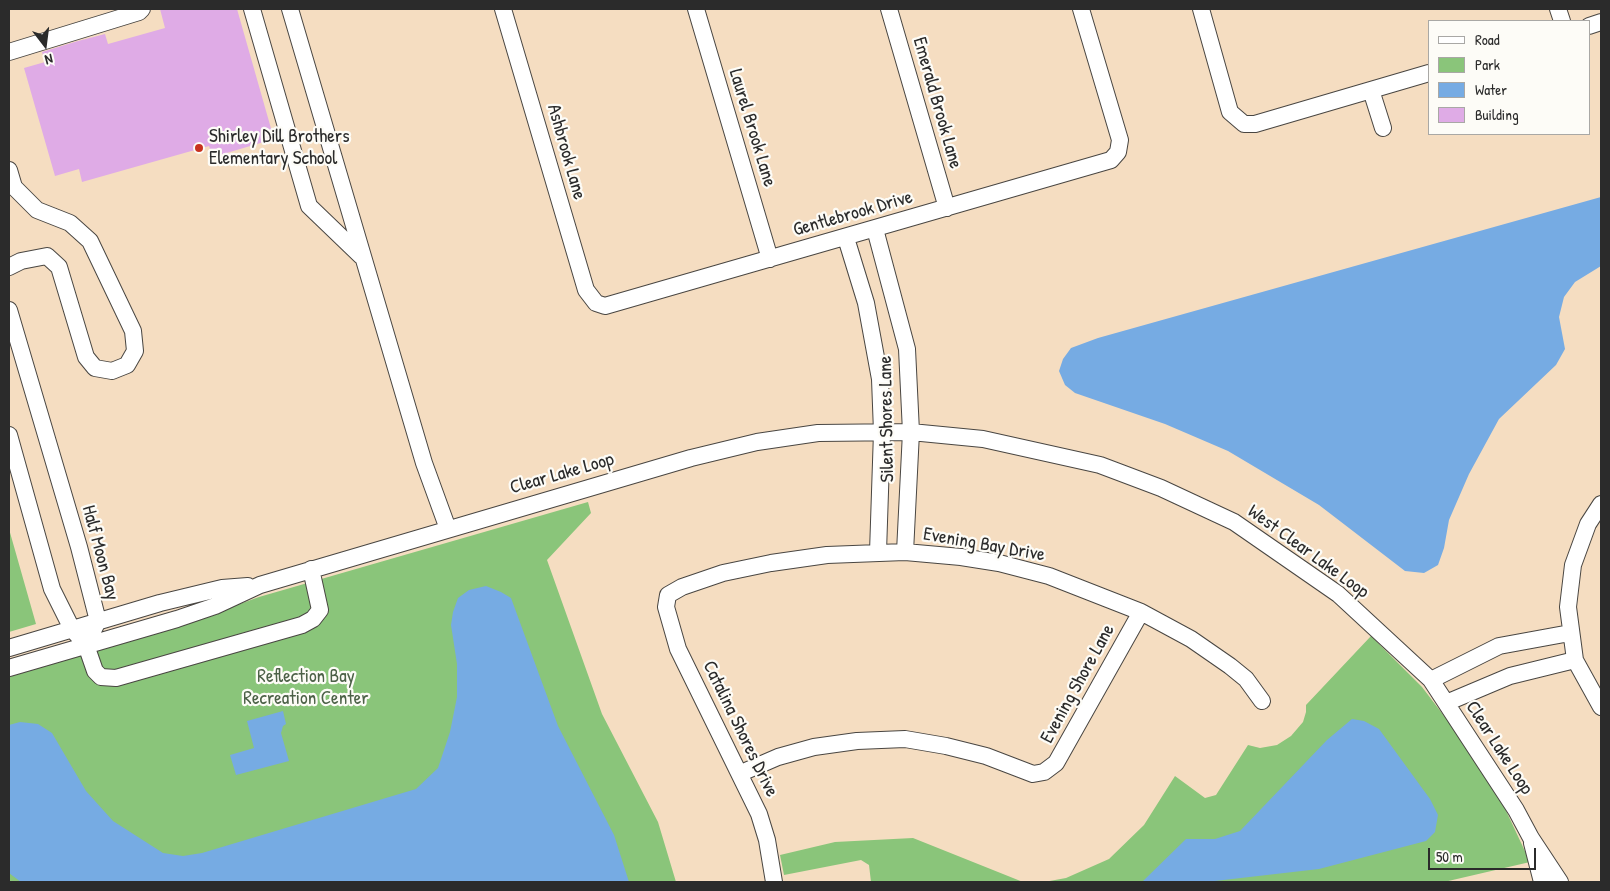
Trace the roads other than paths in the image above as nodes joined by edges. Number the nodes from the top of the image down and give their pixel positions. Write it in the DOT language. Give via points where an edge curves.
graph roads {
  1 [pos="142,9"];
  2 [pos="252,9"];
  3 [pos="290,9"];
  4 [pos="503,9"];
  5 [pos="696,9"];
  6 [pos="889,9"];
  7 [pos="1081,9"];
  8 [pos="1200,9"];
  9 [pos="9,52"];
  10 [pos="1428,73"];
  11 [pos="1371,90"];
  12 [pos="1383,128"];
  13 [pos="9,170"];
  14 [pos="947,208"];
  15 [pos="875,229"];
  16 [pos="846,238"];
  17 [pos="363,258"];
  18 [pos="770,259"];
  19 [pos="9,266"];
  20 [pos="596,303"];
  21 [pos="9,310"];
  22 [pos="882,432"];
  23 [pos="911,432"];
  24 [pos="9,435"];
  25 [pos="1601,504"];
  26 [pos="448,529"];
  27 [pos="878,552"];
  28 [pos="905,552"];
  29 [pos="311,569"];
  30 [pos="260,585"];
  31 [pos="668,595"];
  32 [pos="1141,612"];
  33 [pos="98,621"];
  34 [pos="72,629"];
  35 [pos="1570,633"];
  36 [pos="86,645"];
  37 [pos="9,648"];
  38 [pos="1575,660"];
  39 [pos="9,668"];
  40 [pos="1431,680"];
  41 [pos="1262,701"];
  42 [pos="1446,703"];
  43 [pos="1601,706"];
  44 [pos="740,773"];
  45 [pos="1531,838"];
  46 [pos="774,882"];
  47 [pos="1542,882"];
  48 [pos="1560,882"];
  1 -- 9 [label="street"];
  2 -- 17 [label="street" via="309,206"];
  3 -- 17 [label="street"];
  4 -- 20 [label="street, Ashbrook Lane" via="586,290"];
  5 -- 18 [label="street, Laurel Brook Lane"];
  6 -- 14 [label="street, Emerald Brook Lane"];
  7 -- 14 [label="street, Gentlebrook Drive" via="1120,140 1118,152 1101,164"];
  8 -- 11 [label="street" via="1230,112 1244,124 1256,124"];
  10 -- 11 [label="street"];
  11 -- 12 [label="street"];
  13 -- 19 [label="street" via="14,187 37,210 70,223 90,241 133,331 135,351 127,365 112,371 95,368 86,357 58,267 47,256"];
  14 -- 15 [label="street, Gentlebrook Drive"];
  15 -- 16 [label="street, Gentlebrook Drive"];
  15 -- 23 [label="street, Silent Shores Lane" via="906,349"];
  16 -- 18 [label="street, Gentlebrook Drive"];
  16 -- 22 [label="street, Silent Shores Lane" via="866,303 880,379"];
  17 -- 26 [label="street" via="430,482"];
  18 -- 20 [label="street, Gentlebrook Drive" via="618,304 605,306"];
  21 -- 33 [label="street, Half Moon Bay"];
  22 -- 23 [label="street, West Clear Lake Loop"];
  22 -- 26 [label="street, Clear Lake Loop" via="818,433 757,442"];
  22 -- 27 [label="street, Silent Shores Lane"];
  23 -- 28 [label="street, Silent Shores Lane"];
  23 -- 40 [label="street, West Clear Lake Loop" via="983,439 1100,465 1161,488 1234,522 1338,594"];
  24 -- 34 [label="street" via="52,589"];
  25 -- 35 [label="street" via="1588,524 1573,565 1568,607"];
  26 -- 29 [label="street, Clear Lake Loop"];
  27 -- 28 [label="street, Evening Bay Drive"];
  27 -- 31 [label="street, Evening Bay Drive" via="771,563 723,573"];
  28 -- 32 [label="street, Evening Bay Drive" via="961,557 1048,576"];
  29 -- 30 [label="street, Clear Lake Loop"];
  29 -- 36 [label="street" via="320,610 302,625 109,679 95,671"];
  30 -- 33 [label="street, Clear Lake Loop" via="222,588"];
  30 -- 36 [label="street, Clear Lake Loop" via="215,606"];
  31 -- 44 [label="street, Catalina Shores Drive" via="666,607 678,649"];
  32 -- 41 [label="street, Evening Bay Drive" via="1191,639 1230,666 1246,679"];
  32 -- 44 [label="street, Evening Shore Lane" via="1056,763 1044,772 1033,774 986,756 905,740 857,741 814,747"];
  33 -- 34 [label="street, Clear Lake Loop"];
  33 -- 36 [label="street, Half Moon Bay"];
  34 -- 36 [label="street"];
  34 -- 37 [label="street, Clear Lake Loop"];
  35 -- 38 [label="street"];
  35 -- 40 [label="street" via="1499,646"];
  36 -- 39 [label="street, Clear Lake Loop"];
  38 -- 42 [label="street" via="1510,676"];
  38 -- 43 [label="street"];
  40 -- 42 [label="street, Clear Lake Loop"];
  42 -- 45 [label="street, Clear Lake Loop"];
  44 -- 46 [label="street, Catalina Shores Drive" via="759,814"];
  45 -- 47 [label="street, Clear Lake Loop"];
  45 -- 48 [label="street, Clear Lake Loop"];
}
